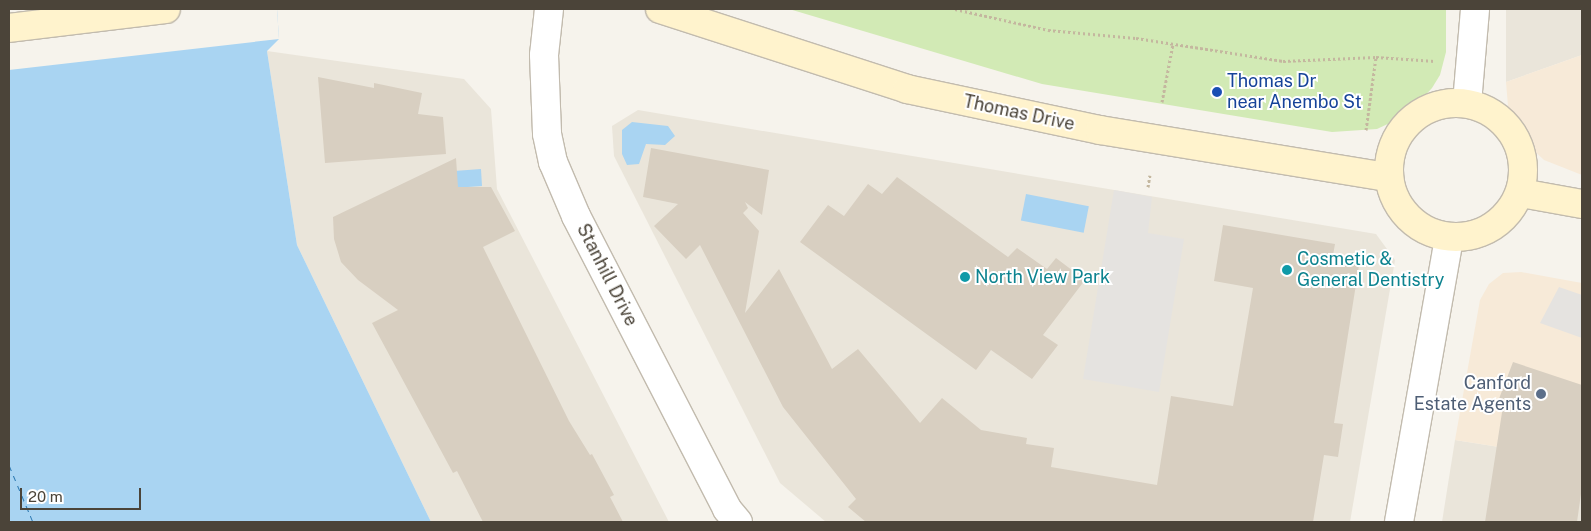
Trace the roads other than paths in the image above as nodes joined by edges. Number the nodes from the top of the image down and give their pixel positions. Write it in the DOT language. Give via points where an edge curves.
graph roads {
  1 [pos="166,9"];
  2 [pos="549,9"];
  3 [pos="660,9"];
  4 [pos="1475,9"];
  5 [pos="9,28"];
  6 [pos="1467,103"];
  7 [pos="1388,177"];
  8 [pos="1521,193"];
  9 [pos="1582,204"];
  10 [pos="1449,238"];
  11 [pos="738,522"];
  12 [pos="1399,522"];
  1 -- 5 [label="main road"];
  2 -- 11 [label="street, Stanhill Drive" via="544,55 547,134 553,162 581,225 727,509"];
  3 -- 7 [label="main road, Thomas Drive" via="907,89 1100,130"];
  4 -- 6 [label="street"];
  6 -- 7 [label="main road" via="1445,103 1423,111 1409,121 1395,140"];
  6 -- 8 [label="main road" via="1490,111 1513,133 1524,158"];
  7 -- 10 [label="main road" via="1400,208 1417,226"];
  8 -- 9 [label="main road"];
  8 -- 10 [label="main road" via="1509,213 1486,232"];
  10 -- 12 [label="street"];
}
